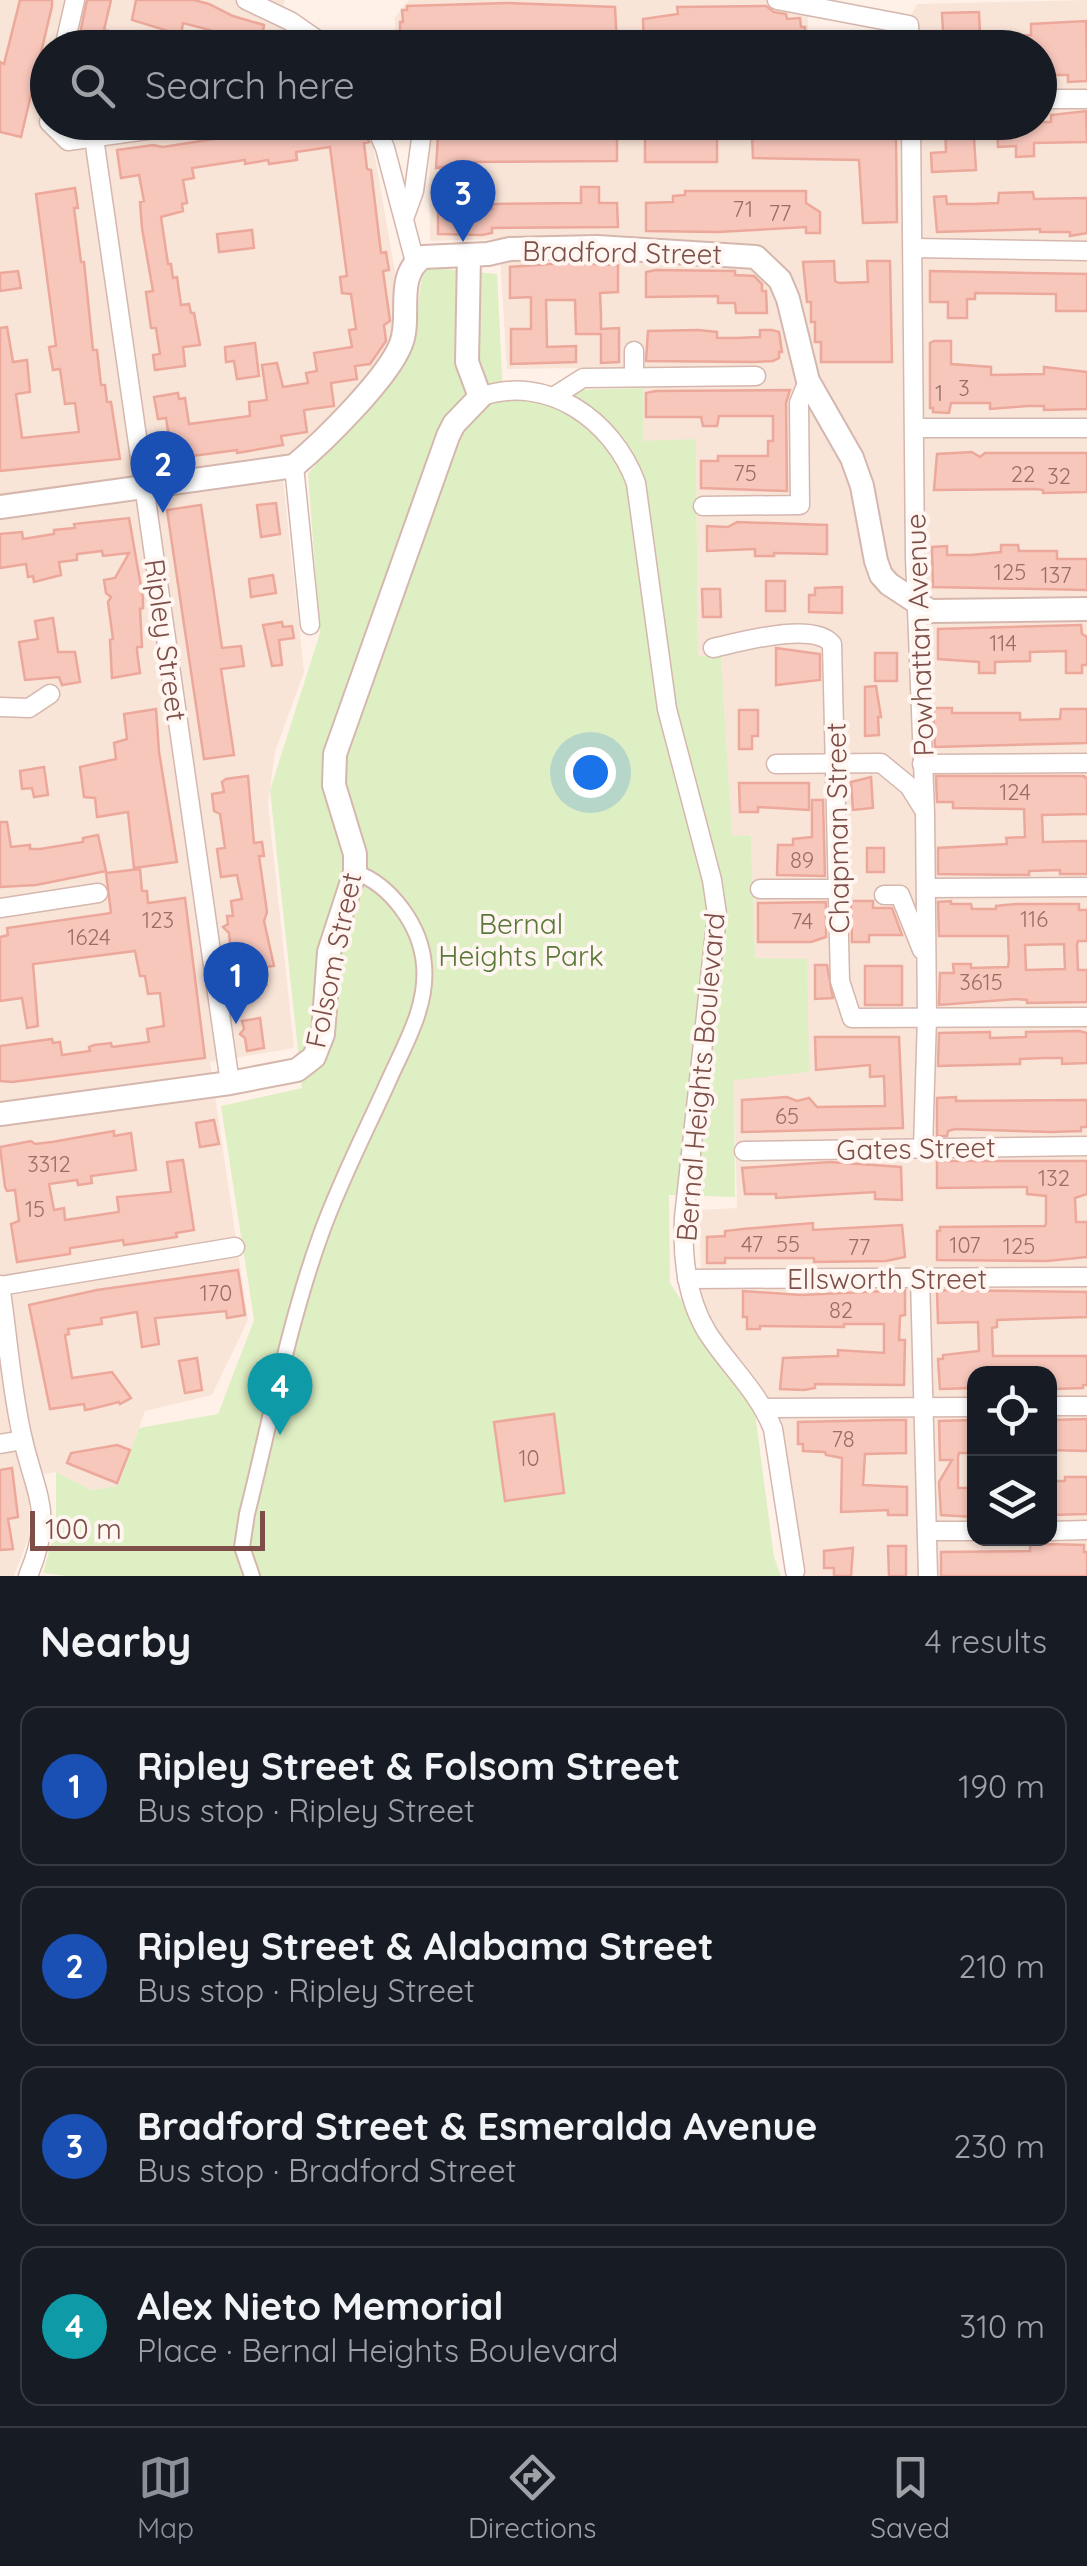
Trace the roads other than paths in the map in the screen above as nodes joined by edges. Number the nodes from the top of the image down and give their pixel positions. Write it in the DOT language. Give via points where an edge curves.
graph roads {
  1 [pos="75,0"];
  2 [pos="246,0"];
  3 [pos="777,0"];
  4 [pos="68,30"];
  5 [pos="300,30"];
  6 [pos="910,30"];
  7 [pos="1057,100"];
  8 [pos="1085,100"];
  9 [pos="94,140"];
  10 [pos="382,140"];
  11 [pos="421,140"];
  12 [pos="911,140"];
  13 [pos="405,216"];
  14 [pos="914,248"];
  15 [pos="1087,251"];
  16 [pos="469,255"];
  17 [pos="415,262"];
  18 [pos="634,350"];
  19 [pos="756,376"];
  20 [pos="634,377"];
  21 [pos="808,380"];
  22 [pos="480,397"];
  23 [pos="553,397"];
  24 [pos="914,428"];
  25 [pos="1087,428"];
  26 [pos="294,466"];
  27 [pos="145,486"];
  28 [pos="703,506"];
  29 [pos="0,507"];
  30 [pos="918,604"];
  31 [pos="1087,610"];
  32 [pos="310,625"];
  33 [pos="713,648"];
  34 [pos="50,694"];
  35 [pos="0,707"];
  36 [pos="836,762"];
  37 [pos="1087,763"];
  38 [pos="776,764"];
  39 [pos="922,764"];
  40 [pos="925,812"];
  41 [pos="355,872"];
  42 [pos="1087,887"];
  43 [pos="926,888"];
  44 [pos="760,889"];
  45 [pos="839,890"];
  46 [pos="98,893"];
  47 [pos="884,895"];
  48 [pos="0,908"];
  49 [pos="926,960"];
  50 [pos="1087,1017"];
  51 [pos="926,1018"];
  52 [pos="230,1083"];
  53 [pos="0,1114"];
  54 [pos="1087,1146"];
  55 [pos="923,1148"];
  56 [pos="744,1151"];
  57 [pos="235,1247"];
  58 [pos="1087,1277"];
  59 [pos="920,1278"];
  60 [pos="687,1279"];
  61 [pos="0,1286"];
  62 [pos="967,1406"];
  63 [pos="1057,1406"];
  64 [pos="1087,1406"];
  65 [pos="926,1407"];
  66 [pos="764,1408"];
  67 [pos="23,1440"];
  68 [pos="0,1444"];
  69 [pos="1057,1530"];
  70 [pos="1087,1530"];
  71 [pos="967,1531"];
  72 [pos="927,1532"];
  73 [pos="796,1574"];
  74 [pos="28,1576"];
  75 [pos="252,1576"];
  76 [pos="928,1576"];
  1 -- 4 [label="street"];
  2 -- 5 [label="street"];
  3 -- 6 [label="street"];
  7 -- 8 [label="street"];
  9 -- 27 [label="street, Ripley Street"];
  10 -- 13 [label="street"];
  11 -- 13 [label="street"];
  12 -- 14 [label="street, Powhattan Avenue"];
  13 -- 17 [label="street"];
  14 -- 15 [label="street"];
  14 -- 24 [label="street, Powhattan Avenue"];
  16 -- 17 [label="street, Bradford Street"];
  16 -- 21 [label="street, Bradford Street" via="597,247 756,257 780,280"];
  16 -- 22 [label="street" via="468,362"];
  17 -- 26 [label="street" via="406,280 399,350 325,440"];
  18 -- 20 [label="street"];
  19 -- 20 [label="street"];
  20 -- 23 [label="street" via="583,378"];
  21 -- 28 [label="street" via="799,402 800,505"];
  21 -- 30 [label="street" via="852,458 881,575"];
  22 -- 23 [label="street, Bernal Heights Boulevard"];
  22 -- 41 [label="street, Folsom Street" via="448,436 335,754 334,784"];
  23 -- 60 [label="street, Bernal Heights Boulevard" via="608,433 636,483 667,709 716,897 684,1218"];
  24 -- 25 [label="street"];
  24 -- 30 [label="street, Powhattan Avenue"];
  26 -- 27 [label="street"];
  26 -- 32 [label="street"];
  27 -- 29 [label="street"];
  27 -- 52 [label="street, Ripley Street"];
  30 -- 31 [label="street" via="930,610"];
  30 -- 39 [label="street, Powhattan Avenue"];
  33 -- 36 [label="street, Chapman Street" via="773,635 828,638 834,653"];
  34 -- 35 [label="street" via="29,708"];
  36 -- 38 [label="street"];
  36 -- 40 [label="street" via="889,766"];
  36 -- 45 [label="street, Chapman Street"];
  37 -- 39 [label="street"];
  39 -- 40 [label="street, Powhattan Avenue"];
  40 -- 43 [label="street, Powhattan Avenue"];
  41 -- 52 [label="street, Folsom Street" via="329,952 323,1034 314,1057 297,1070"];
  41 -- 75 [label="street" via="388,891 410,924 424,986 412,1029 312,1260 247,1514 242,1546"];
  42 -- 43 [label="street"];
  43 -- 49 [label="street, Powhattan Avenue"];
  44 -- 45 [label="street"];
  45 -- 51 [label="street, Chapman Street" via="840,981 852,1018"];
  46 -- 48 [label="street"];
  47 -- 49 [label="street" via="900,896"];
  49 -- 51 [label="street, Powhattan Avenue"];
  50 -- 51 [label="street"];
  51 -- 55 [label="street, Powhattan Avenue"];
  52 -- 53 [label="street, Folsom Street"];
  54 -- 55 [label="street, Gates Street"];
  55 -- 56 [label="street, Gates Street"];
  57 -- 61 [label="street"];
  58 -- 59 [label="street, Ellsworth Street"];
  59 -- 60 [label="street, Ellsworth Street"];
  59 -- 65 [label="street"];
  60 -- 66 [label="street, Bernal Heights Boulevard" via="706,1330"];
  61 -- 67 [label="street"];
  62 -- 65 [label="street"];
  63 -- 64 [label="street"];
  65 -- 66 [label="street"];
  65 -- 72 [label="street"];
  66 -- 73 [label="street, Bernal Heights Boulevard" via="777,1449"];
  67 -- 68 [label="street"];
  67 -- 74 [label="street" via="43,1520"];
  69 -- 70 [label="street"];
  71 -- 72 [label="street"];
  72 -- 76 [label="street"];
}
